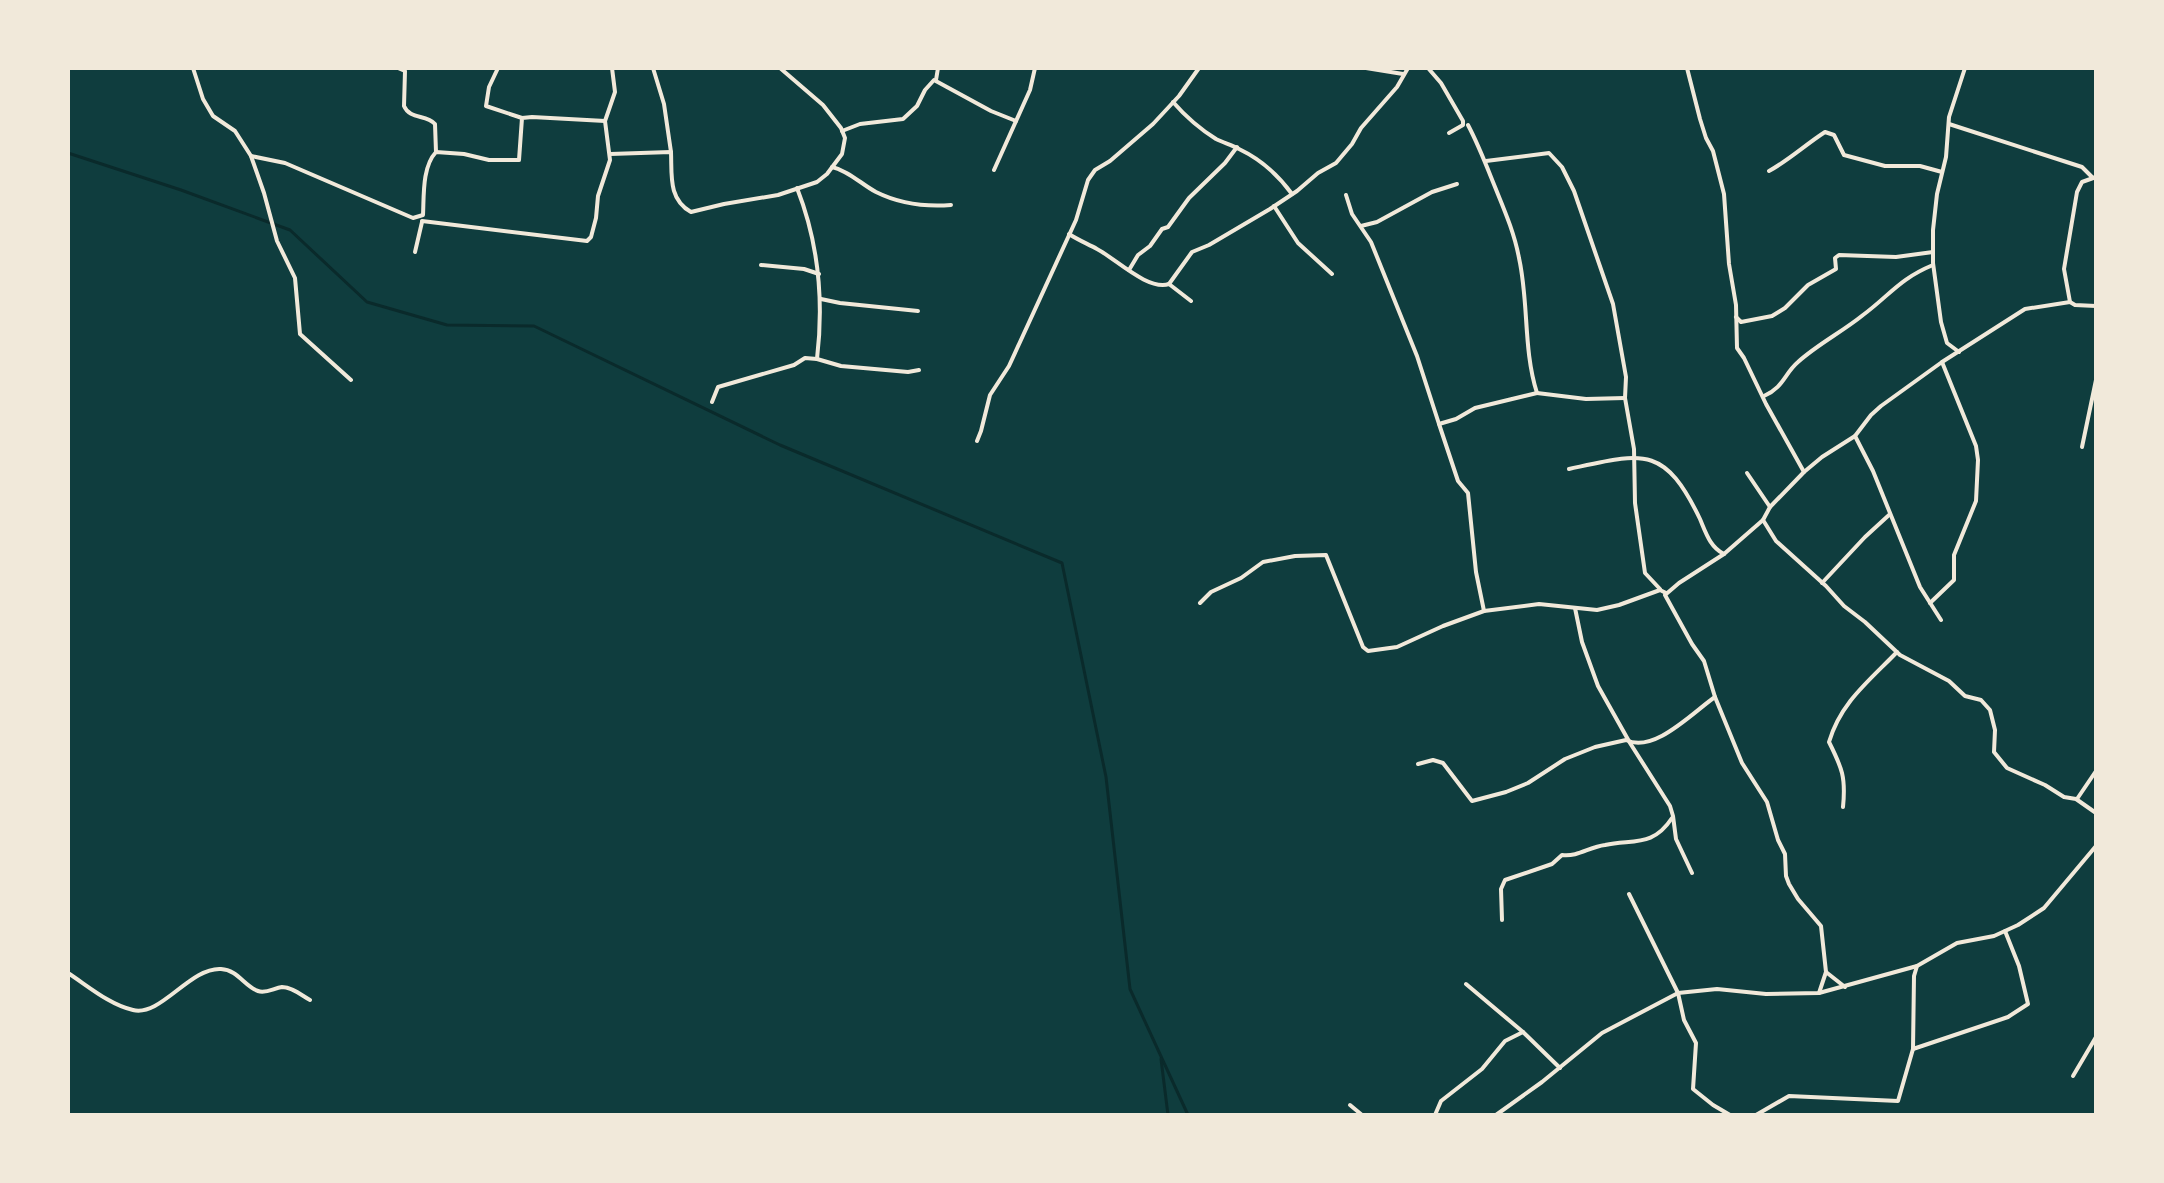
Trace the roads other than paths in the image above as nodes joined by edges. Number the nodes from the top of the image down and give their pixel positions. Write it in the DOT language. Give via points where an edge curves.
graph roads {
  1 [pos="193,68"];
  2 [pos="398,68"];
  3 [pos="498,68"];
  4 [pos="612,68"];
  5 [pos="653,68"];
  6 [pos="780,68"];
  7 [pos="938,68"];
  8 [pos="1035,68"];
  9 [pos="1199,68"];
  10 [pos="1366,68"];
  11 [pos="1408,68"];
  12 [pos="1428,68"];
  13 [pos="1687,68"];
  14 [pos="1965,68"];
  15 [pos="1404,74"];
  16 [pos="936,80"];
  17 [pos="1173,102"];
  18 [pos="522,118"];
  19 [pos="605,121"];
  20 [pos="1016,121"];
  21 [pos="1949,123"];
  22 [pos="1468,125"];
  23 [pos="842,131"];
  24 [pos="1449,133"];
  25 [pos="1237,147"];
  26 [pos="436,152"];
  27 [pos="671,152"];
  28 [pos="610,154"];
  29 [pos="251,156"];
  30 [pos="1486,161"];
  31 [pos="832,167"];
  32 [pos="994,170"];
  33 [pos="1769,171"];
  34 [pos="1942,172"];
  35 [pos="2094,177"];
  36 [pos="1457,184"];
  37 [pos="797,188"];
  38 [pos="1292,194"];
  39 [pos="1346,195"];
  40 [pos="951,205"];
  41 [pos="1274,206"];
  42 [pos="423,218"];
  43 [pos="1361,226"];
  44 [pos="1069,234"];
  45 [pos="415,252"];
  46 [pos="1933,252"];
  47 [pos="761,265"];
  48 [pos="1933,265"];
  49 [pos="1129,270"];
  50 [pos="819,274"];
  51 [pos="1332,274"];
  52 [pos="1169,284"];
  53 [pos="821,299"];
  54 [pos="1191,301"];
  55 [pos="2070,302"];
  56 [pos="2095,307"];
  57 [pos="918,311"];
  58 [pos="1735,316"];
  59 [pos="1959,352"];
  60 [pos="817,359"];
  61 [pos="1942,362"];
  62 [pos="919,370"];
  63 [pos="351,380"];
  64 [pos="2096,380"];
  65 [pos="1537,393"];
  66 [pos="1764,396"];
  67 [pos="1625,398"];
  68 [pos="712,402"];
  69 [pos="1439,424"];
  70 [pos="1855,436"];
  71 [pos="977,441"];
  72 [pos="2082,447"];
  73 [pos="1633,457"];
  74 [pos="1569,469"];
  75 [pos="1804,472"];
  76 [pos="1747,473"];
  77 [pos="1770,507"];
  78 [pos="1889,515"];
  79 [pos="1763,520"];
  80 [pos="1724,554"];
  81 [pos="1822,583"];
  82 [pos="1660,590"];
  83 [pos="1666,593"];
  84 [pos="1200,603"];
  85 [pos="1930,603"];
  86 [pos="1574,607"];
  87 [pos="1484,611"];
  88 [pos="1941,620"];
  89 [pos="1897,652"];
  90 [pos="1715,697"];
  91 [pos="1630,743"];
  92 [pos="1418,764"];
  93 [pos="2096,771"];
  94 [pos="2076,799"];
  95 [pos="1843,807"];
  96 [pos="2096,813"];
  97 [pos="1673,816"];
  98 [pos="2096,846"];
  99 [pos="1692,873"];
  100 [pos="1629,894"];
  101 [pos="1502,920"];
  102 [pos="2005,931"];
  103 [pos="1917,966"];
  104 [pos="1826,972"];
  105 [pos="68,973"];
  106 [pos="1466,984"];
  107 [pos="1845,987"];
  108 [pos="1678,993"];
  109 [pos="1819,993"];
  110 [pos="310,1000"];
  111 [pos="1523,1032"];
  112 [pos="2096,1037"];
  113 [pos="1913,1049"];
  114 [pos="1560,1068"];
  115 [pos="2073,1076"];
  116 [pos="1350,1105"];
  117 [pos="1362,1115"];
  118 [pos="1435,1115"];
  119 [pos="1496,1115"];
  120 [pos="1730,1115"];
  121 [pos="1756,1115"];
  1 -- 29 [label="street" via="213,116 235,131"];
  2 -- 26 [label="street" via="405,71 406,111 435,124"];
  3 -- 18 [label="street" via="486,106"];
  4 -- 19 [label="street" via="615,92"];
  5 -- 27 [label="street"];
  6 -- 23 [label="street" via="823,105"];
  7 -- 16 [label="street"];
  8 -- 20 [label="street"];
  9 -- 17 [label="street"];
  10 -- 15 [label="street"];
  11 -- 15 [label="street"];
  12 -- 24 [label="street" via="1463,121"];
  13 -- 58 [label="street" via="1724,194"];
  14 -- 21 [label="street"];
  15 -- 38 [label="street" via="1336,163"];
  16 -- 20 [label="street"];
  16 -- 23 [label="street" via="903,119"];
  17 -- 25 [label="street" via="1188,119"];
  17 -- 44 [label="street" via="1095,170"];
  18 -- 19 [label="street"];
  18 -- 26 [label="street" via="519,160"];
  19 -- 28 [label="street"];
  20 -- 32 [label="street"];
  21 -- 34 [label="street"];
  21 -- 35 [label="street" via="2082,167"];
  22 -- 30 [label="street"];
  23 -- 31 [label="street" via="844,147"];
  25 -- 38 [label="street"];
  25 -- 49 [label="street"];
  26 -- 42 [label="street" via="430,159"];
  27 -- 28 [label="street"];
  27 -- 37 [label="street" via="674,194 691,212"];
  28 -- 42 [label="street" via="587,241"];
  29 -- 42 [label="street" via="285,163"];
  29 -- 63 [label="street" via="277,241 295,278 300,334"];
  30 -- 65 [label="street" via="1520,259 1528,356"];
  30 -- 67 [label="street" via="1549,153 1562,167 1613,304"];
  31 -- 37 [label="street" via="817,182"];
  31 -- 40 [label="street" via="908,204"];
  33 -- 34 [label="street" via="1825,132 1834,135 1844,155"];
  34 -- 46 [label="street"];
  35 -- 55 [label="street" via="2082,182 2077,192 2064,269"];
  36 -- 43 [label="street"];
  37 -- 50 [label="street"];
  38 -- 41 [label="street"];
  39 -- 43 [label="street"];
  41 -- 51 [label="street" via="1298,243"];
  41 -- 52 [label="street" via="1192,252"];
  42 -- 45 [label="street"];
  43 -- 69 [label="street" via="1417,356"];
  44 -- 49 [label="street"];
  44 -- 71 [label="street" via="1009,366 990,395"];
  46 -- 48 [label="street"];
  46 -- 58 [label="street" via="1839,255 1836,269 1772,316 1741,322"];
  47 -- 50 [label="street"];
  48 -- 59 [label="street" via="1947,343"];
  48 -- 66 [label="street" via="1898,284 1795,364 1784,382"];
  49 -- 52 [label="street" via="1156,285"];
  50 -- 53 [label="street"];
  52 -- 54 [label="street"];
  53 -- 57 [label="street"];
  53 -- 60 [label="street"];
  55 -- 56 [label="street"];
  55 -- 59 [label="street" via="2025,309"];
  58 -- 66 [label="street" via="1737,348"];
  59 -- 61 [label="street"];
  60 -- 62 [label="street" via="841,366"];
  60 -- 68 [label="street" via="805,358 726,383 718,387"];
  61 -- 70 [label="street" via="1881,406"];
  61 -- 85 [label="street" via="1976,446 1976,501 1954,555 1954,580"];
  64 -- 72 [label="street"];
  65 -- 67 [label="street"];
  65 -- 69 [label="street" via="1475,408"];
  66 -- 75 [label="street"];
  67 -- 73 [label="street"];
  69 -- 87 [label="street" via="1458,481 1468,493"];
  70 -- 75 [label="street"];
  70 -- 78 [label="street"];
  73 -- 74 [label="street"];
  73 -- 80 [label="street" via="1659,462 1673,474 1711,544"];
  73 -- 82 [label="street" via="1645,573"];
  75 -- 77 [label="street"];
  76 -- 77 [label="street"];
  77 -- 79 [label="street"];
  78 -- 81 [label="street"];
  78 -- 85 [label="street"];
  79 -- 80 [label="street"];
  79 -- 81 [label="street" via="1776,541"];
  80 -- 83 [label="street"];
  81 -- 89 [label="street"];
  82 -- 83 [label="street"];
  82 -- 86 [label="street" via="1597,610"];
  83 -- 90 [label="street" via="1704,661"];
  84 -- 87 [label="street" via="1263,562 1326,555 1368,651 1397,647"];
  85 -- 88 [label="street"];
  86 -- 87 [label="street" via="1539,604"];
  86 -- 91 [label="street" via="1598,686"];
  89 -- 94 [label="street" via="1965,696 1981,700 1990,710 1994,752 2007,768"];
  89 -- 95 [label="street" via="1847,702 1834,724 1829,742 1843,768"];
  90 -- 91 [label="street" via="1665,736"];
  90 -- 104 [label="street" via="1742,763 1767,802 1789,884 1821,926"];
  91 -- 92 [label="street" via="1595,747 1528,783 1472,801 1443,763"];
  91 -- 97 [label="street"];
  93 -- 94 [label="street"];
  94 -- 96 [label="street"];
  97 -- 99 [label="street" via="1676,839"];
  97 -- 101 [label="street" via="1653,838 1562,855 1552,864 1505,880"];
  98 -- 102 [label="street" via="2044,908"];
  100 -- 108 [label="street"];
  102 -- 103 [label="street" via="1957,943"];
  102 -- 113 [label="street" via="2028,1004 2008,1017"];
  103 -- 107 [label="street"];
  103 -- 113 [label="street"];
  104 -- 107 [label="street"];
  104 -- 109 [label="street"];
  105 -- 110 [label="street" via="136,1011 151,1008 195,977 218,969 232,971 256,991 287,988"];
  106 -- 111 [label="street"];
  107 -- 109 [label="street"];
  108 -- 109 [label="street"];
  108 -- 114 [label="street" via="1602,1033"];
  108 -- 120 [label="street" via="1696,1043 1693,1089"];
  111 -- 114 [label="street"];
  111 -- 118 [label="street" via="1505,1041 1482,1069 1441,1101"];
  112 -- 115 [label="street"];
  113 -- 121 [label="street" via="1898,1101 1789,1096"];
  114 -- 119 [label="street"];
  116 -- 117 [label="street"];
}
